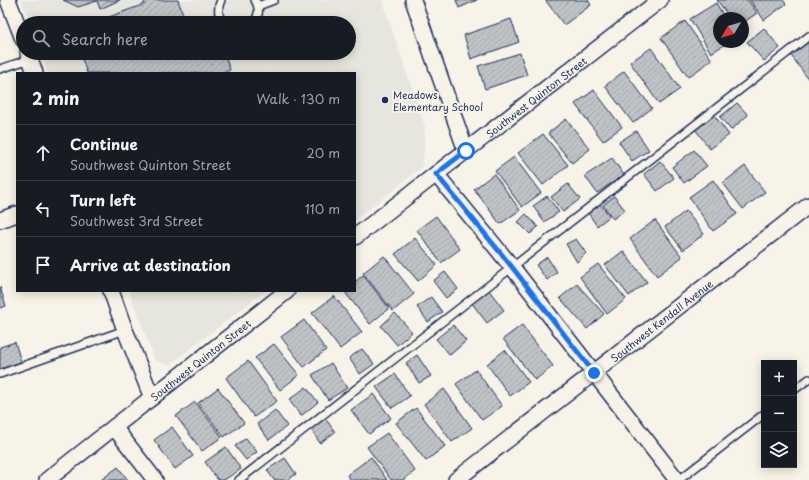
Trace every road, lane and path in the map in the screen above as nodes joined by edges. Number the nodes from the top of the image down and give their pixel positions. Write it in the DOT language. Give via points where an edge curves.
graph roads {
  1 [pos="8,0"];
  2 [pos="221,0"];
  3 [pos="274,0"];
  4 [pos="413,0"];
  5 [pos="660,0"];
  6 [pos="256,3"];
  7 [pos="219,16"];
  8 [pos="258,16"];
  9 [pos="16,21"];
  10 [pos="809,36"];
  11 [pos="20,60"];
  12 [pos="30,60"];
  13 [pos="0,69"];
  14 [pos="35,72"];
  15 [pos="466,151"];
  16 [pos="436,174"];
  17 [pos="809,205"];
  18 [pos="16,214"];
  19 [pos="0,220"];
  20 [pos="356,236"];
  21 [pos="512,267"];
  22 [pos="111,292"];
  23 [pos="286,292"];
  24 [pos="125,330"];
  25 [pos="594,373"];
  26 [pos="0,374"];
  27 [pos="809,379"];
  28 [pos="797,388"];
  29 [pos="152,398"];
  30 [pos="761,416"];
  31 [pos="114,427"];
  32 [pos="47,480"];
  33 [pos="155,480"];
  34 [pos="239,480"];
  35 [pos="456,480"];
  36 [pos="678,480"];
  1 -- 9 [label="street"];
  2 -- 7 [label="lane"];
  3 -- 6 [label="lane"];
  4 -- 15 [label="street"];
  5 -- 15 [label="street, Southwest Quinton Street"];
  6 -- 8 [label="lane"];
  10 -- 21 [label="lane"];
  11 -- 13 [label="lane"];
  12 -- 14 [label="street"];
  15 -- 16 [label="street, Southwest Quinton Street"];
  16 -- 20 [label="street, Southwest Quinton Street"];
  16 -- 21 [label="street"];
  17 -- 25 [label="street, Southwest Kendall Avenue"];
  18 -- 19 [label="street"];
  21 -- 25 [label="street"];
  21 -- 34 [label="lane"];
  22 -- 24 [label="street"];
  23 -- 29 [label="street, Southwest Quinton Street"];
  24 -- 26 [label="lane"];
  24 -- 29 [label="street"];
  25 -- 35 [label="street, Southwest Kendall Avenue"];
  25 -- 36 [label="street"];
  27 -- 28 [label="lane"];
  29 -- 31 [label="street, Southwest Quinton Street"];
  30 -- 36 [label="lane"];
  31 -- 32 [label="street, Southwest Quinton Street"];
  31 -- 33 [label="street"];
}
